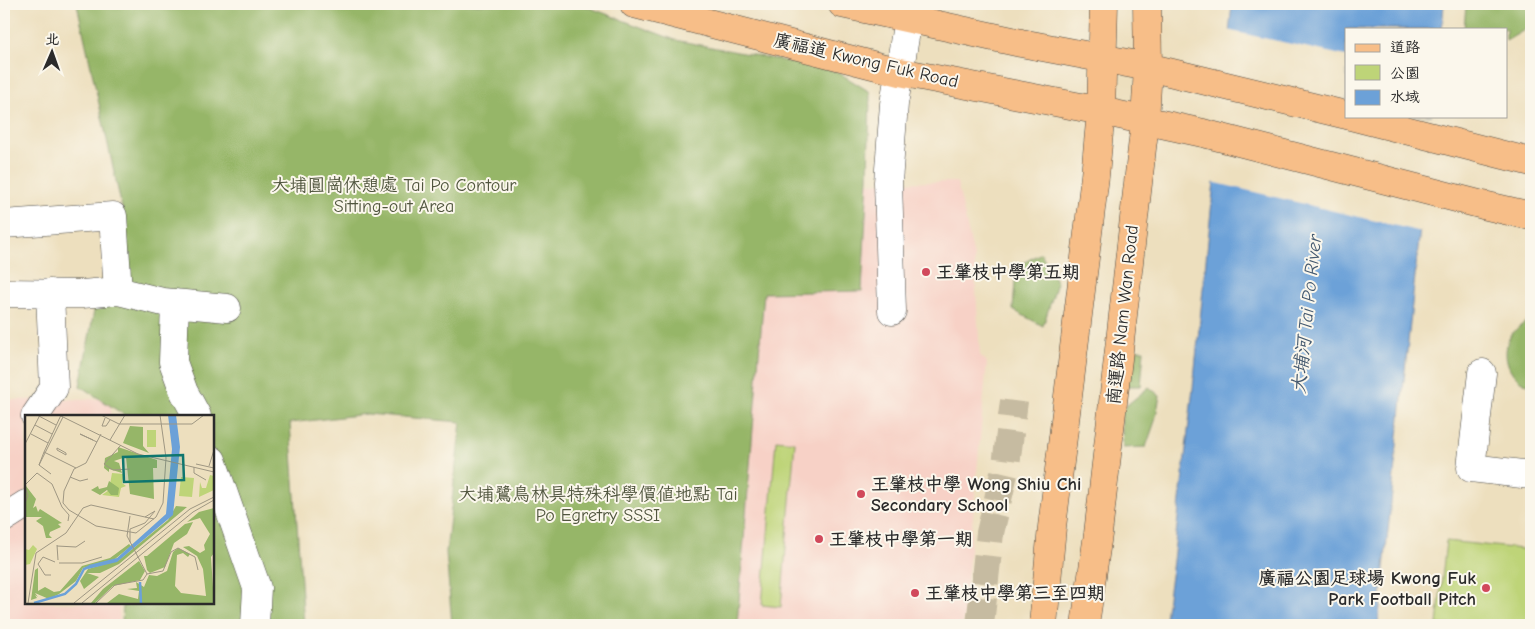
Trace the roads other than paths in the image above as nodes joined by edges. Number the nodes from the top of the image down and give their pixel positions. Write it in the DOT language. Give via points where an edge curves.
graph roads {
  1 [pos="634,4"];
  2 [pos="842,4"];
  3 [pos="1104,4"];
  4 [pos="1147,4"];
  5 [pos="681,10"];
  6 [pos="908,19"];
  7 [pos="1104,58"];
  8 [pos="1148,67"];
  9 [pos="900,72"];
  10 [pos="1101,111"];
  11 [pos="1345,115"];
  12 [pos="1358,118"];
  13 [pos="1145,122"];
  14 [pos="1531,162"];
  15 [pos="1531,216"];
  16 [pos="4,224"];
  17 [pos="118,291"];
  18 [pos="4,293"];
  19 [pos="50,293"];
  20 [pos="175,303"];
  21 [pos="227,308"];
  22 [pos="892,311"];
  23 [pos="1482,372"];
  24 [pos="37,415"];
  25 [pos="196,415"];
  26 [pos="214,466"];
  27 [pos="1531,475"];
  28 [pos="25,505"];
  29 [pos="4,518"];
  30 [pos="255,625"];
  31 [pos="1043,625"];
  32 [pos="1085,625"];
  1 -- 5 [label="main road, 廣福道 Kwong Fuk Road"];
  2 -- 6 [label="main road"];
  3 -- 7 [label="main road"];
  4 -- 8 [label="main road, 南運路 Nam Wan Road"];
  5 -- 9 [label="main road, 廣福道 Kwong Fuk Road"];
  6 -- 7 [label="main road"];
  6 -- 9 [label="street"];
  7 -- 8 [label="main road"];
  7 -- 10 [label="main road"];
  8 -- 11 [label="main road"];
  8 -- 13 [label="main road, 南運路 Nam Wan Road"];
  9 -- 10 [label="main road, 廣福道 Kwong Fuk Road"];
  9 -- 22 [label="street" via="888,182"];
  10 -- 13 [label="main road, 廣福道 Kwong Fuk Road"];
  10 -- 31 [label="main road"];
  12 -- 14 [label="main road"];
  13 -- 15 [label="main road, 廣福道 Kwong Fuk Road"];
  13 -- 32 [label="main road, 南運路 Nam Wan Road"];
  16 -- 17 [label="street" via="113,216"];
  17 -- 19 [label="street"];
  17 -- 20 [label="street"];
  18 -- 19 [label="street"];
  19 -- 24 [label="street" via="54,388"];
  20 -- 21 [label="street"];
  20 -- 25 [label="street" via="173,362"];
  23 -- 27 [label="street" via="1471,468"];
  26 -- 30 [label="street" via="258,588"];
  28 -- 29 [label="street"];
}
